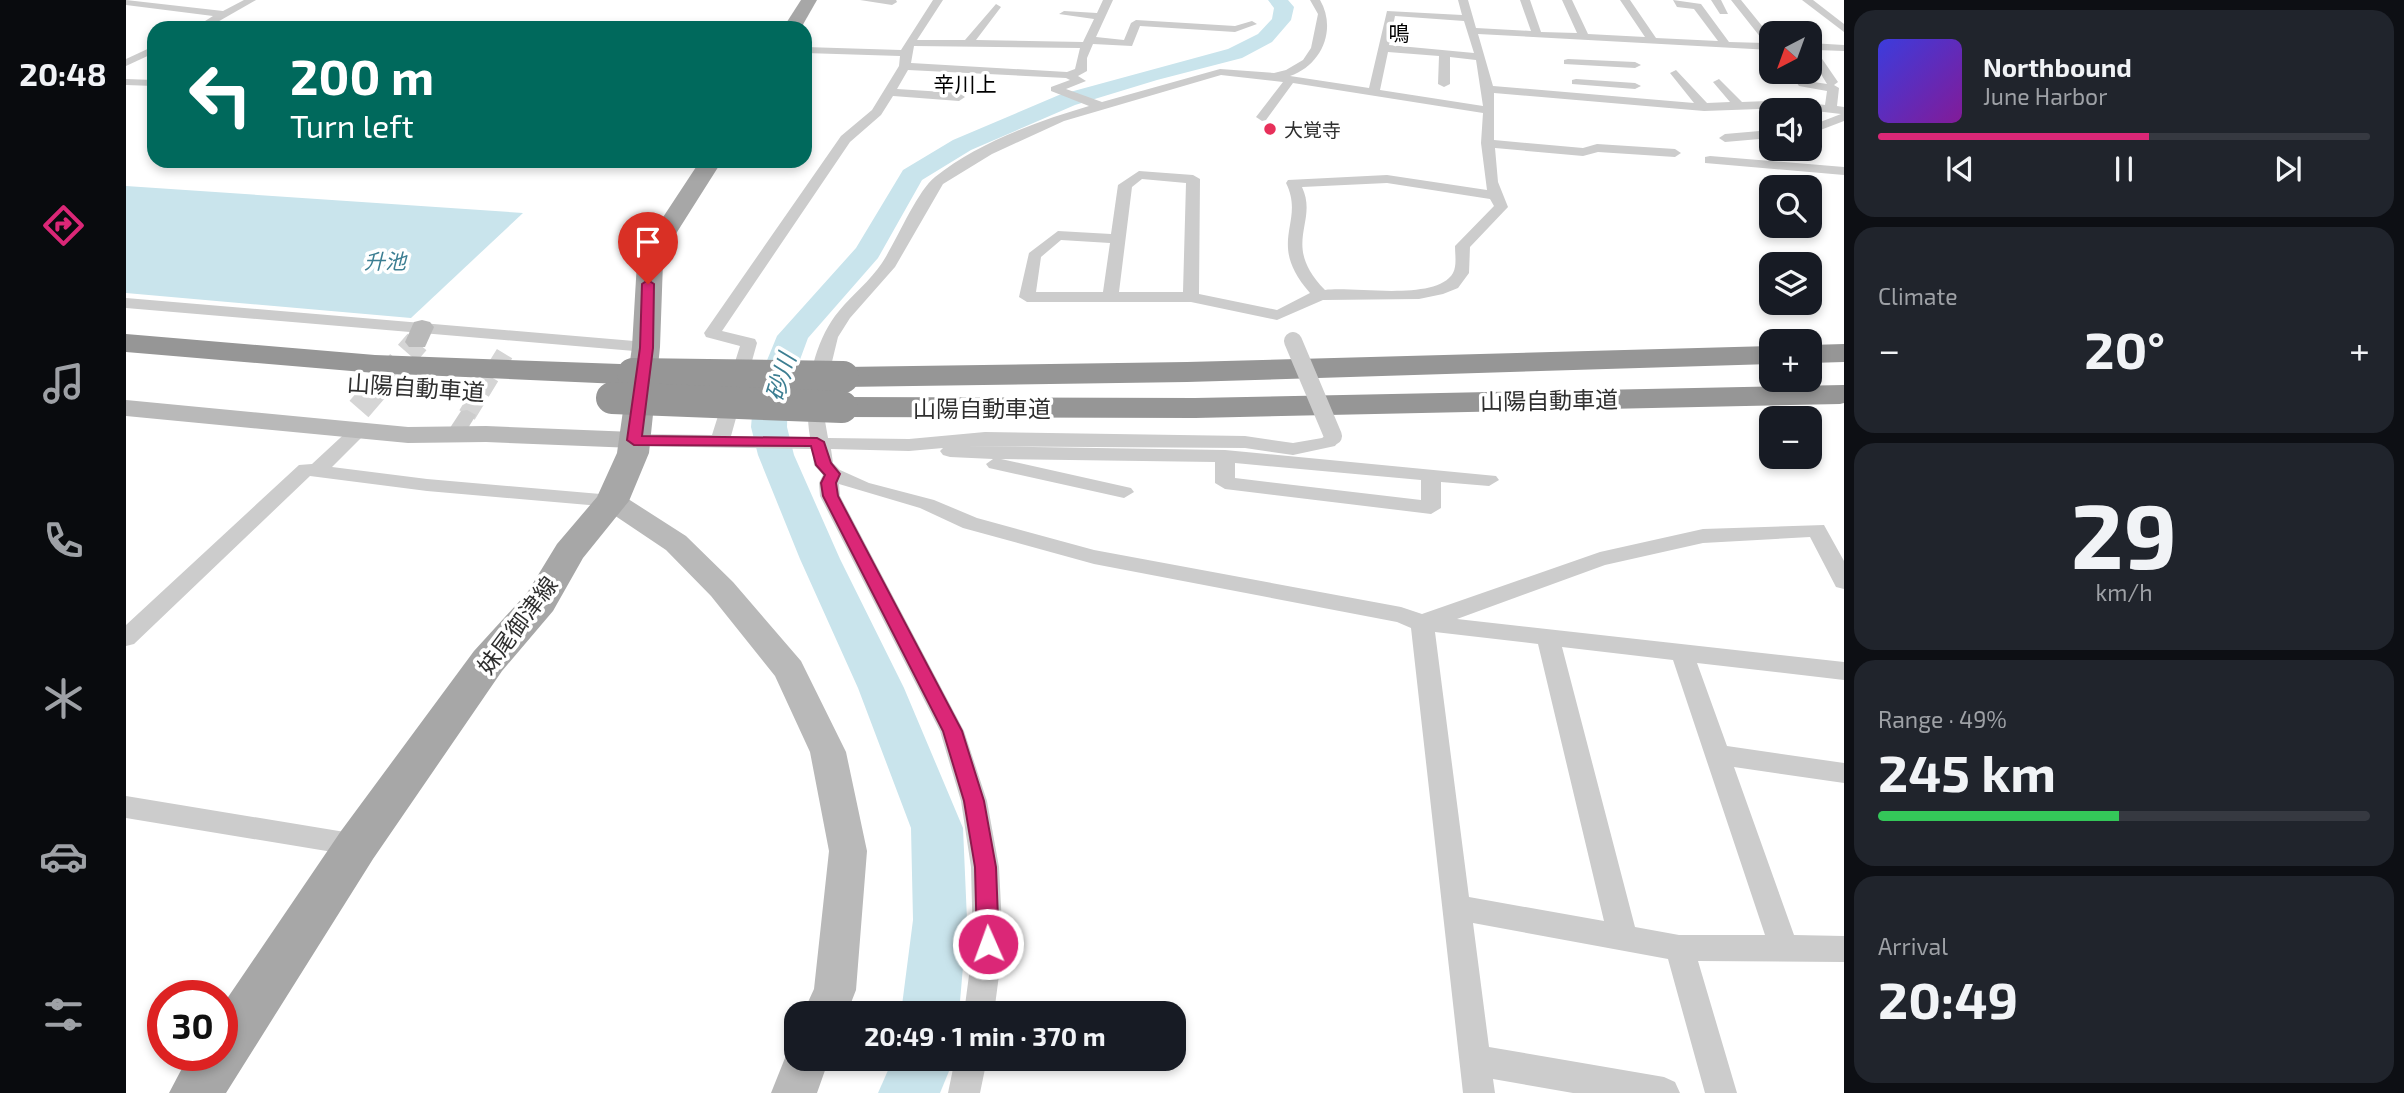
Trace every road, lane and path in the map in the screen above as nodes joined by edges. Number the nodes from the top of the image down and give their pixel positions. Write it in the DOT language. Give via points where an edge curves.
graph roads {
  1 [pos="251,0"];
  2 [pos="810,0"];
  3 [pos="865,0"];
  4 [pos="938,0"];
  5 [pos="1108,0"];
  6 [pos="1315,0"];
  7 [pos="1429,0"];
  8 [pos="1463,0"];
  9 [pos="1567,0"];
  10 [pos="1625,0"];
  11 [pos="1678,0"];
  12 [pos="1716,0"];
  13 [pos="1736,0"];
  14 [pos="1807,0"];
  15 [pos="126,2"];
  16 [pos="892,2"];
  17 [pos="1521,4"];
  18 [pos="996,7"];
  19 [pos="1724,12"];
  20 [pos="225,14"];
  21 [pos="1064,14"];
  22 [pos="1101,16"];
  23 [pos="1432,16"];
  24 [pos="1467,18"];
  25 [pos="212,21"];
  26 [pos="796,21"];
  27 [pos="1252,24"];
  28 [pos="1048,27"];
  29 [pos="1844,29"];
  30 [pos="1759,30"];
  31 [pos="1531,34"];
  32 [pos="1473,35"];
  33 [pos="1556,35"];
  34 [pos="1584,37"];
  35 [pos="812,40"];
  36 [pos="1618,40"];
  37 [pos="833,42"];
  38 [pos="1035,42"];
  39 [pos="1089,42"];
  40 [pos="968,43"];
  41 [pos="1654,43"];
  42 [pos="1759,45"];
  43 [pos="1707,46"];
  44 [pos="1727,46"];
  45 [pos="1822,47"];
  46 [pos="1383,48"];
  47 [pos="1844,48"];
  48 [pos="812,50"];
  49 [pos="147,52"];
  50 [pos="1444,53"];
  51 [pos="907,54"];
  52 [pos="1717,55"];
  53 [pos="1024,56"];
  54 [pos="1480,57"];
  55 [pos="126,63"];
  56 [pos="1822,66"];
  57 [pos="1676,73"];
  58 [pos="1068,75"];
  59 [pos="1274,76"];
  60 [pos="1290,80"];
  61 [pos="126,82"];
  62 [pos="1576,82"];
  63 [pos="1718,82"];
  64 [pos="1832,82"];
  65 [pos="147,83"];
  66 [pos="1444,84"];
  67 [pos="1803,84"];
  68 [pos="1635,86"];
  69 [pos="1487,89"];
  70 [pos="888,92"];
  71 [pos="1374,92"];
  72 [pos="959,97"];
  73 [pos="1582,97"];
  74 [pos="1098,105"];
  75 [pos="1704,107"];
  76 [pos="1740,107"];
  77 [pos="1486,110"];
  78 [pos="1838,110"];
  79 [pos="1262,117"];
  80 [pos="1844,117"];
  81 [pos="1822,125"];
  82 [pos="1759,135"];
  83 [pos="1725,138"];
  84 [pos="1487,143"];
  85 [pos="1675,153"];
  86 [pos="1710,160"];
  87 [pos="706,168"];
  88 [pos="1844,171"];
  89 [pos="1494,194"];
  90 [pos="1116,239"];
  91 [pos="1321,295"];
  92 [pos="1110,297"];
  93 [pos="1191,297"];
  94 [pos="126,303"];
  95 [pos="1277,315"];
  96 [pos="126,344"];
  97 [pos="646,348"];
  98 [pos="1844,353"];
  99 [pos="1822,354"];
  100 [pos="1759,355"];
  101 [pos="126,362"];
  102 [pos="616,386"];
  103 [pos="843,392"];
  104 [pos="1840,394"];
  105 [pos="126,408"];
  106 [pos="352,423"];
  107 [pos="634,440"];
  108 [pos="727,441"];
  109 [pos="817,442"];
  110 [pos="909,445"];
  111 [pos="956,452"];
  112 [pos="1225,456"];
  113 [pos="316,471"];
  114 [pos="833,474"];
  115 [pos="1431,477"];
  116 [pos="1489,480"];
  117 [pos="1124,492"];
  118 [pos="612,500"];
  119 [pos="1844,582"];
  120 [pos="1422,623"];
  121 [pos="1548,637"];
  122 [pos="126,638"];
  123 [pos="1682,652"];
  124 [pos="1844,671"];
  125 [pos="1717,755"];
  126 [pos="1844,773"];
  127 [pos="126,807"];
  128 [pos="356,845"];
  129 [pos="1457,907"];
  130 [pos="1623,938"];
  131 [pos="1783,946"];
  132 [pos="1679,948"];
  133 [pos="1844,948"];
  134 [pos="830,1001"];
  135 [pos="981,1001"];
  136 [pos="238,1028"];
  137 [pos="1475,1060"];
  138 [pos="210,1071"];
  139 [pos="802,1071"];
  140 [pos="969,1071"];
  141 [pos="196,1093"];
  142 [pos="794,1093"];
  143 [pos="964,1093"];
  144 [pos="1479,1093"];
  145 [pos="1664,1093"];
  146 [pos="1721,1093"];
  1 -- 20 [label="street"];
  2 -- 26 [label="main road"];
  3 -- 16 [label="street"];
  4 -- 51 [label="street" via="917,29"];
  5 -- 22 [label="street"];
  6 -- 59 [label="street" via="1322,14 1308,65"];
  7 -- 23 [label="street"];
  8 -- 24 [label="street"];
  9 -- 34 [label="street"];
  10 -- 41 [label="street"];
  11 -- 44 [label="street" via="1681,5 1697,6"];
  12 -- 19 [label="street"];
  13 -- 30 [label="street"];
  14 -- 29 [label="street"];
  15 -- 20 [label="street"];
  17 -- 31 [label="street"];
  18 -- 40 [label="street"];
  20 -- 25 [label="street"];
  21 -- 22 [label="street"];
  22 -- 39 [label="street"];
  23 -- 24 [label="street"];
  23 -- 46 [label="street" via="1391,13"];
  24 -- 32 [label="street"];
  27 -- 39 [label="street" via="1235,29 1136,23 1128,44"];
  28 -- 38 [label="street"];
  31 -- 32 [label="street"];
  31 -- 33 [label="street"];
  32 -- 33 [label="street" via="1560,46"];
  32 -- 54 [label="street"];
  33 -- 34 [label="street"];
  34 -- 36 [label="street"];
  35 -- 37 [label="street"];
  36 -- 41 [label="street"];
  36 -- 62 [label="street" via="1631,62 1566,58"];
  38 -- 39 [label="street"];
  38 -- 40 [label="street"];
  38 -- 53 [label="street"];
  39 -- 58 [label="street" via="1081,71"];
  40 -- 51 [label="street"];
  41 -- 43 [label="street"];
  42 -- 44 [label="street"];
  43 -- 44 [label="street"];
  43 -- 52 [label="street"];
  45 -- 47 [label="street"];
  46 -- 50 [label="street"];
  46 -- 71 [label="street"];
  48 -- 51 [label="street"];
  49 -- 55 [label="street"];
  50 -- 54 [label="street"];
  50 -- 66 [label="street"];
  51 -- 58 [label="street"];
  51 -- 70 [label="street"];
  54 -- 69 [label="street"];
  56 -- 64 [label="street"];
  57 -- 75 [label="street"];
  58 -- 74 [label="street" via="1080,81 1055,89"];
  59 -- 60 [label="street"];
  59 -- 74 [label="street" via="1220,72"];
  60 -- 71 [label="street"];
  60 -- 79 [label="street"];
  61 -- 65 [label="street"];
  62 -- 68 [label="street"];
  62 -- 73 [label="street"];
  63 -- 76 [label="street"];
  67 -- 78 [label="street" via="1833,88"];
  69 -- 73 [label="street"];
  69 -- 77 [label="street"];
  70 -- 72 [label="street"];
  70 -- 108 [label="street" via="877,112 845,139 712,333 749,343"];
  71 -- 77 [label="street"];
  73 -- 75 [label="street"];
  74 -- 109 [label="street" via="1019,135 938,181 887,267 830,337 820,374"];
  75 -- 76 [label="street"];
  76 -- 78 [label="street" via="1790,104"];
  77 -- 84 [label="street"];
  80 -- 81 [label="street"];
  82 -- 83 [label="street"];
  84 -- 85 [label="street" via="1583,152 1597,148"];
  84 -- 89 [label="street"];
  86 -- 88 [label="street"];
  87 -- 97 [label="main road, 妹尾御津線" via="650,262"];
  89 -- 91 [label="street" via="1501,207 1462,246 1461,274 1452,285 1413,295"];
  89 -- 91 [label="street" via="1387,179 1293,183 1300,212 1294,248 1303,272"];
  90 -- 92 [label="street"];
  90 -- 92 [label="street" via="1058,235 1034,256 1027,297"];
  90 -- 93 [label="street" via="1125,185 1139,175 1194,179"];
  91 -- 95 [label="street" via="1291,313"];
  92 -- 93 [label="street"];
  93 -- 95 [label="street"];
  94 -- 97 [label="street" via="511,342"];
  95 -- 110 [label="street, bridge" via="1293,341 1333,436 1328,442 1293,449 1245,442 985,438"];
  96 -- 102 [label="highway, 山陽自動車道"];
  97 -- 107 [label="main road, 妹尾御津線"];
  98 -- 99 [label="highway"];
  100 -- 103 [label="highway, 山陽自動車道" via="1173,372"];
  101 -- 102 [label="highway, 山陽自動車道" via="356,383"];
  102 -- 103 [label="highway, 山陽自動車道, bridge"];
  103 -- 104 [label="highway, 山陽自動車道" via="1195,408"];
  105 -- 106 [label="street"];
  106 -- 107 [label="street" via="408,435 461,424"];
  106 -- 113 [label="street"];
  107 -- 108 [label="street"];
  107 -- 118 [label="main road, 妹尾御津線" via="633,453"];
  108 -- 109 [label="street"];
  109 -- 110 [label="street"];
  109 -- 114 [label="street" via="824,465"];
  110 -- 111 [label="street"];
  111 -- 112 [label="street"];
  111 -- 117 [label="street"];
  112 -- 115 [label="street"];
  112 -- 115 [label="street" via="1225,483 1432,508"];
  113 -- 118 [label="street"];
  113 -- 122 [label="street" via="306,469"];
  114 -- 120 [label="street" via="970,523 1094,557 1401,615"];
  114 -- 135 [label="street" via="831,496 952,731 974,801 985,867 988,944"];
  115 -- 116 [label="street"];
  118 -- 128 [label="main road, 妹尾御津線" via="569,552 540,603 488,662"];
  118 -- 134 [label="street" via="676,542 722,589 789,670 828,752 848,851"];
  119 -- 120 [label="street" via="1817,530 1703,536 1600,559"];
  120 -- 121 [label="street"];
  120 -- 129 [label="street"];
  121 -- 123 [label="street"];
  121 -- 130 [label="street"];
  123 -- 124 [label="street"];
  123 -- 125 [label="street"];
  125 -- 126 [label="street"];
  125 -- 131 [label="street"];
  127 -- 128 [label="street"];
  128 -- 136 [label="main road, 妹尾御津線"];
  129 -- 130 [label="street"];
  129 -- 137 [label="street"];
  130 -- 132 [label="street"];
  131 -- 132 [label="street"];
  131 -- 133 [label="street"];
  132 -- 146 [label="street"];
  137 -- 144 [label="street"];
  137 -- 145 [label="street"];
  138 -- 141 [label="main road, 妹尾御津線"];
  139 -- 142 [label="street"];
  140 -- 143 [label="street"];
}
